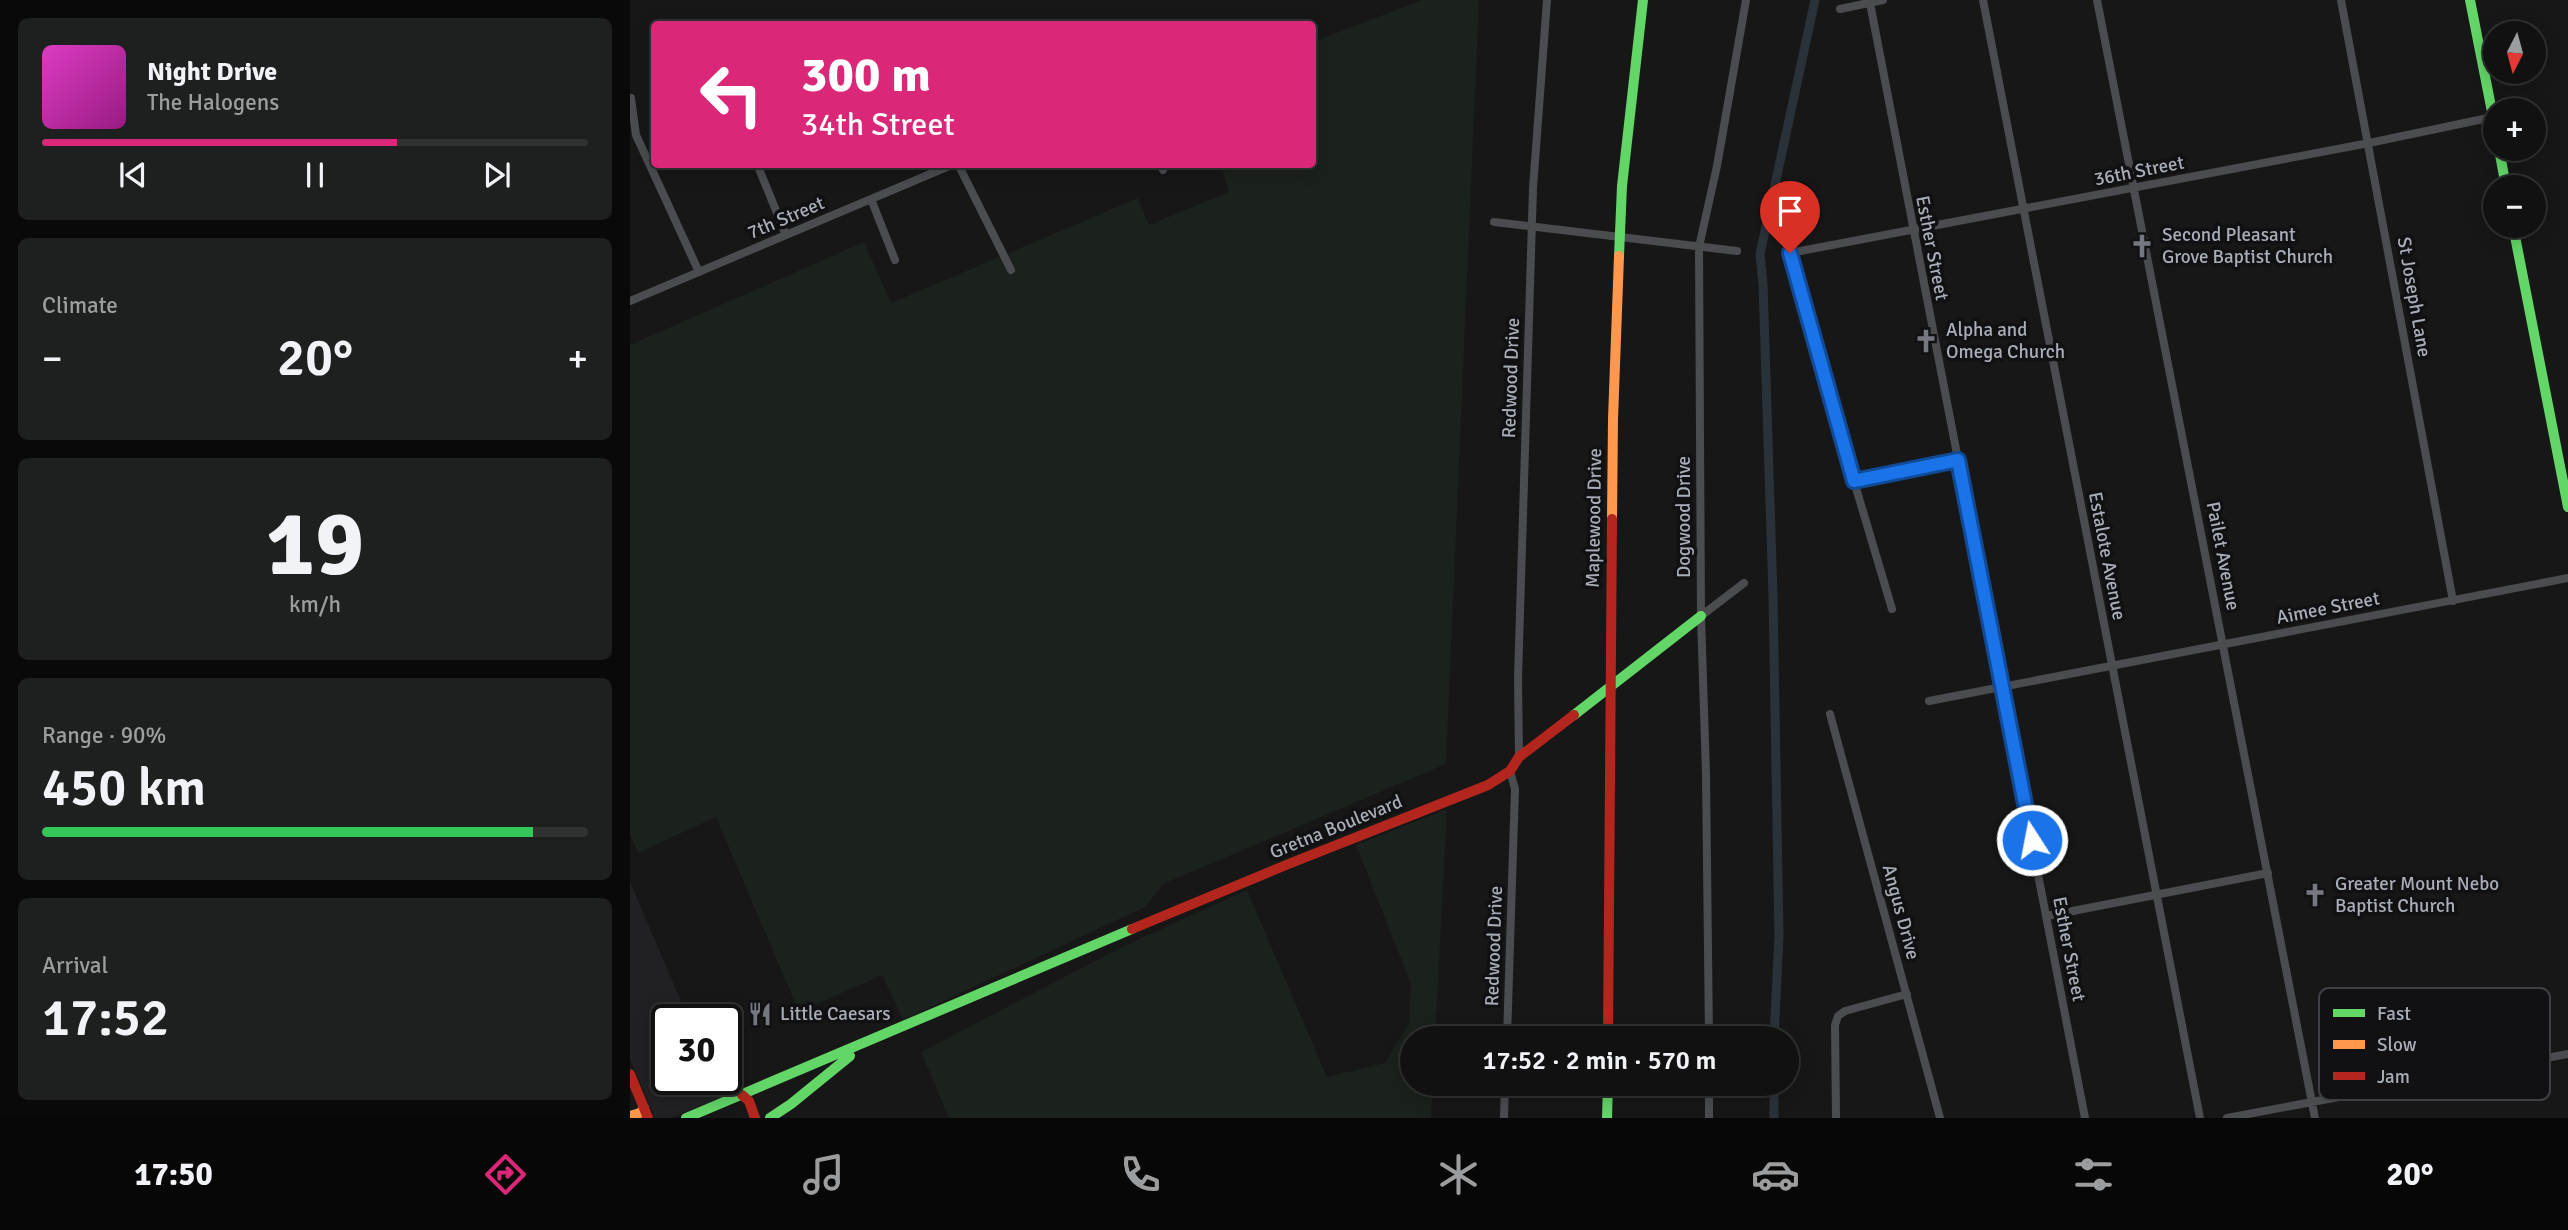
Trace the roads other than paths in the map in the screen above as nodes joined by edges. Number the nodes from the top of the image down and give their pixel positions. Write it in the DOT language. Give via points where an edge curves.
graph roads {
  1 [pos="1547,0"];
  2 [pos="1643,0"];
  3 [pos="1746,0"];
  4 [pos="1883,0"];
  5 [pos="1983,0"];
  6 [pos="2097,0"];
  7 [pos="2341,0"];
  8 [pos="2470,0"];
  9 [pos="1870,3"];
  10 [pos="1840,9"];
  11 [pos="631,97"];
  12 [pos="2489,98"];
  13 [pos="2483,119"];
  14 [pos="2369,143"];
  15 [pos="651,168"];
  16 [pos="651,168"];
  17 [pos="759,168"];
  18 [pos="947,168"];
  19 [pos="958,168"];
  20 [pos="2134,187"];
  21 [pos="871,200"];
  22 [pos="2023,210"];
  23 [pos="1494,222"];
  24 [pos="1532,226"];
  25 [pos="1913,230"];
  26 [pos="786,235"];
  27 [pos="1621,236"];
  28 [pos="2515,238"];
  29 [pos="1699,247"];
  30 [pos="1737,251"];
  31 [pos="895,260"];
  32 [pos="1011,270"];
  33 [pos="699,272"];
  34 [pos="630,301"];
  35 [pos="1958,460"];
  36 [pos="1854,481"];
  37 [pos="2568,507"];
  38 [pos="2568,579"];
  39 [pos="1744,583"];
  40 [pos="2453,601"];
  41 [pos="1892,609"];
  42 [pos="1701,616"];
  43 [pos="2224,644"];
  44 [pos="2113,666"];
  45 [pos="1609,685"];
  46 [pos="2002,687"];
  47 [pos="1929,701"];
  48 [pos="1830,714"];
  49 [pos="1519,757"];
  50 [pos="1510,771"];
  51 [pos="2269,873"];
  52 [pos="2157,894"];
  53 [pos="2047,916"];
  54 [pos="1907,994"];
  55 [pos="1507,1026"];
  56 [pos="1608,1026"];
  57 [pos="1709,1026"];
  58 [pos="896,1031"];
  59 [pos="2568,1054"];
  60 [pos="2550,1057"];
  61 [pos="630,1074"];
  62 [pos="742,1095"];
  63 [pos="1505,1096"];
  64 [pos="1608,1096"];
  65 [pos="1709,1096"];
  66 [pos="2319,1100"];
  67 [pos="2312,1101"];
  68 [pos="646,1113"];
  69 [pos="630,1116"];
  70 [pos="686,1118"];
  71 [pos="755,1118"];
  72 [pos="770,1118"];
  73 [pos="1504,1118"];
  74 [pos="1607,1118"];
  75 [pos="1709,1118"];
  76 [pos="1836,1118"];
  77 [pos="1940,1118"];
  78 [pos="2085,1118"];
  79 [pos="2200,1118"];
  80 [pos="2227,1118"];
  81 [pos="2315,1118"];
  1 -- 24 [label="street, Redwood Drive"];
  2 -- 27 [label="street, Maplewood Drive" via="1622,186"];
  3 -- 29 [label="street, Dogwood Drive"];
  4 -- 9 [label="street"];
  5 -- 22 [label="street, Estalote Avenue"];
  6 -- 20 [label="street, Pailet Avenue"];
  7 -- 14 [label="street, St Joseph Lane"];
  8 -- 12 [label="street"];
  9 -- 10 [label="street"];
  9 -- 25 [label="street, Esther Street"];
  11 -- 16 [label="street" via="636,135"];
  13 -- 14 [label="street, 36th Street"];
  14 -- 20 [label="street, 36th Street"];
  14 -- 40 [label="street, St Joseph Lane"];
  15 -- 33 [label="street"];
  17 -- 26 [label="street"];
  18 -- 21 [label="street, 7th Street"];
  19 -- 32 [label="street"];
  20 -- 22 [label="street, 36th Street"];
  20 -- 43 [label="street, Pailet Avenue"];
  21 -- 26 [label="street, 7th Street"];
  21 -- 31 [label="street"];
  22 -- 25 [label="street, 36th Street"];
  22 -- 44 [label="street, Estalote Avenue"];
  23 -- 24 [label="street"];
  24 -- 27 [label="street"];
  24 -- 49 [label="street, Redwood Drive"];
  25 -- 35 [label="street, Esther Street"];
  25 -- 36 [label="street, 36th Street" via="1790,253"];
  26 -- 33 [label="street, 7th Street"];
  27 -- 29 [label="street"];
  27 -- 45 [label="street, Maplewood Drive"];
  28 -- 37 [label="street"];
  29 -- 30 [label="street"];
  29 -- 42 [label="street, Dogwood Drive"];
  33 -- 34 [label="street, 7th Street"];
  35 -- 36 [label="street"];
  35 -- 46 [label="street, Esther Street"];
  36 -- 41 [label="street"];
  38 -- 40 [label="street, Aimee Street"];
  39 -- 42 [label="street, Gretna Boulevard"];
  40 -- 43 [label="street, Aimee Street"];
  42 -- 45 [label="street, Gretna Boulevard"];
  42 -- 57 [label="street, Dogwood Drive"];
  43 -- 44 [label="street, Aimee Street"];
  43 -- 51 [label="street, Pailet Avenue"];
  44 -- 46 [label="street, Aimee Street"];
  44 -- 52 [label="street, Estalote Avenue"];
  45 -- 49 [label="street, Gretna Boulevard"];
  45 -- 56 [label="street, Maplewood Drive"];
  46 -- 47 [label="street, Aimee Street"];
  46 -- 53 [label="street, Esther Street"];
  48 -- 54 [label="street, Angus Drive"];
  49 -- 50 [label="street, Gretna Boulevard"];
  50 -- 55 [label="street, Redwood Drive" via="1515,789"];
  50 -- 58 [label="street, Gretna Boulevard" via="1488,786 1167,914"];
  51 -- 52 [label="street"];
  51 -- 67 [label="street, Pailet Avenue"];
  52 -- 53 [label="street"];
  52 -- 79 [label="street, Estalote Avenue"];
  53 -- 78 [label="street, Esther Street"];
  54 -- 76 [label="street" via="1838,1016"];
  54 -- 77 [label="street, Angus Drive"];
  58 -- 62 [label="street, Gretna Boulevard"];
  58 -- 72 [label="street, Gretna Boulevard" via="839,1063"];
  59 -- 60 [label="street"];
  61 -- 68 [label="street"];
  62 -- 70 [label="street, Gretna Boulevard"];
  62 -- 71 [label="street"];
  63 -- 73 [label="street"];
  64 -- 74 [label="street"];
  65 -- 75 [label="street"];
  66 -- 67 [label="street"];
  67 -- 80 [label="street"];
  67 -- 81 [label="street, Pailet Avenue"];
  68 -- 69 [label="street"];
}
